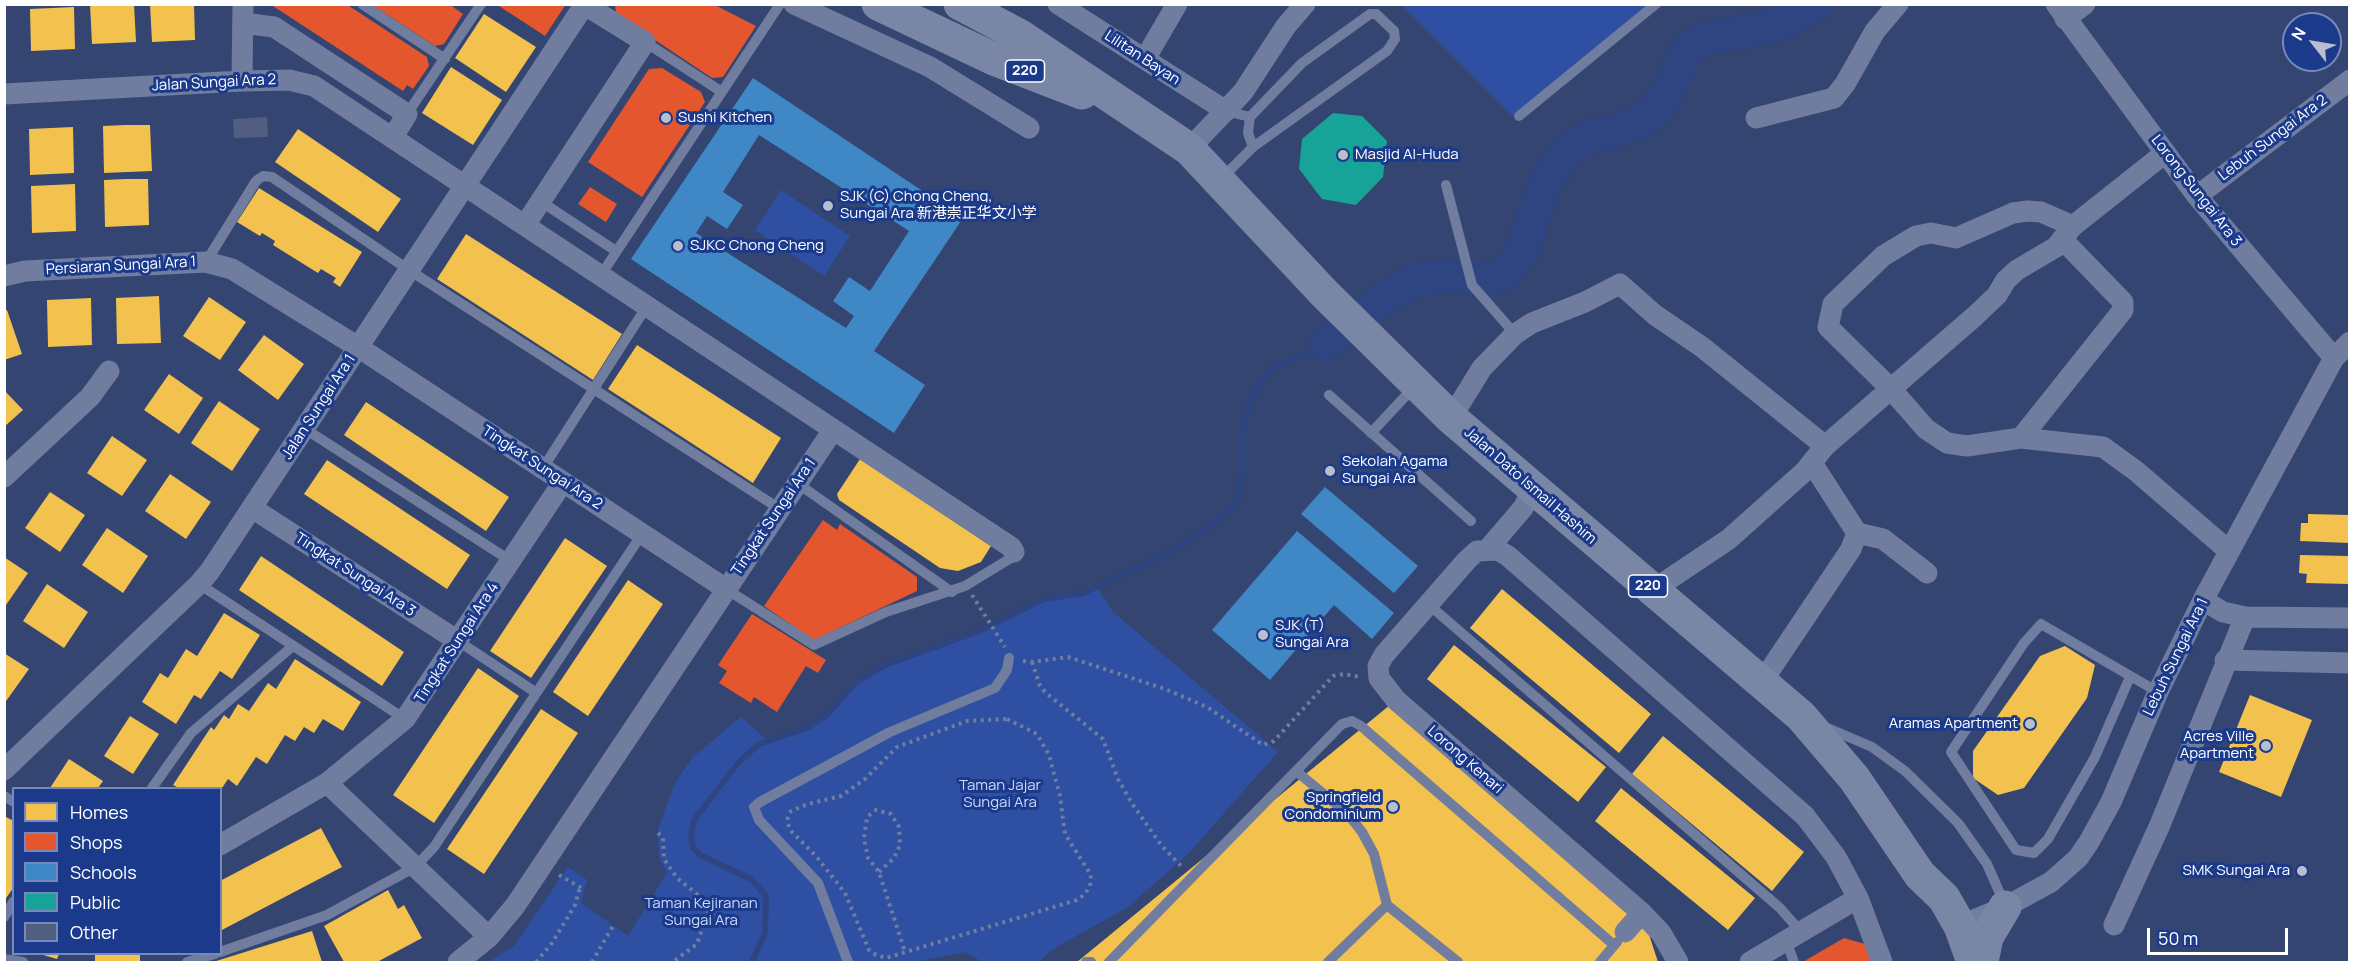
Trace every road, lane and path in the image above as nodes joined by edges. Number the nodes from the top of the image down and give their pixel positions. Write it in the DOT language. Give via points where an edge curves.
graph roads {
  1 [pos="362,4"];
  2 [pos="481,4"];
  3 [pos="780,4"];
  4 [pos="794,4"];
  5 [pos="960,4"];
  6 [pos="1000,4"];
  7 [pos="1058,4"];
  8 [pos="1177,4"];
  9 [pos="1305,4"];
  10 [pos="1656,4"];
  11 [pos="1898,4"];
  12 [pos="2085,4"];
  13 [pos="585,5"];
  14 [pos="890,7"];
  15 [pos="819,9"];
  16 [pos="2060,12"];
  17 [pos="243,14"];
  18 [pos="934,16"];
  19 [pos="1019,35"];
  20 [pos="645,42"];
  21 [pos="445,58"];
  22 [pos="1145,59"];
  23 [pos="2349,80"];
  24 [pos="242,81"];
  25 [pos="722,92"];
  26 [pos="4,94"];
  27 [pos="1127,106"];
  28 [pos="1226,111"];
  29 [pos="408,114"];
  30 [pos="1519,116"];
  31 [pos="1250,117"];
  32 [pos="1756,118"];
  33 [pos="1029,128"];
  34 [pos="393,137"];
  35 [pos="1252,147"];
  36 [pos="1189,150"];
  37 [pos="2164,153"];
  38 [pos="1220,180"];
  39 [pos="465,185"];
  40 [pos="1446,185"];
  41 [pos="2197,196"];
  42 [pos="540,201"];
  43 [pos="525,225"];
  44 [pos="2067,232"];
  45 [pos="616,251"];
  46 [pos="206,262"];
  47 [pos="409,270"];
  48 [pos="601,274"];
  49 [pos="4,276"];
  50 [pos="647,306"];
  51 [pos="1515,334"];
  52 [pos="358,346"];
  53 [pos="2345,347"];
  54 [pos="109,371"];
  55 [pos="1416,385"];
  56 [pos="1891,389"];
  57 [pos="593,390"];
  58 [pos="1329,395"];
  59 [pos="1451,418"];
  60 [pos="305,429"];
  61 [pos="833,430"];
  62 [pos="1371,433"];
  63 [pos="2021,438"];
  64 [pos="1825,446"];
  65 [pos="1812,463"];
  66 [pos="543,468"];
  67 [pos="4,477"];
  68 [pos="563,482"];
  69 [pos="797,483"];
  70 [pos="1533,490"];
  71 [pos="252,508"];
  72 [pos="780,509"];
  73 [pos="1471,521"];
  74 [pos="1857,532"];
  75 [pos="642,534"];
  76 [pos="1488,549"];
  77 [pos="2229,551"];
  78 [pos="1014,552"];
  79 [pos="511,561"];
  80 [pos="1927,573"];
  81 [pos="199,584"];
  82 [pos="726,589"];
  83 [pos="1653,590"];
  84 [pos="952,592"];
  85 [pos="2203,600"];
  86 [pos="1428,604"];
  87 [pos="980,607"];
  88 [pos="2245,617"];
  89 [pos="2349,618"];
  90 [pos="1003,640"];
  91 [pos="458,641"];
  92 [pos="293,646"];
  93 [pos="1010,658"];
  94 [pos="2225,660"];
  95 [pos="1032,663"];
  96 [pos="2349,663"];
  97 [pos="2130,677"];
  98 [pos="1379,678"];
  99 [pos="1762,682"];
  100 [pos="535,692"];
  101 [pos="2158,692"];
  102 [pos="1801,716"];
  103 [pos="405,719"];
  104 [pos="4,770"];
  105 [pos="1296,771"];
  106 [pos="327,783"];
  107 [pos="153,787"];
  108 [pos="658,833"];
  109 [pos="222,843"];
  110 [pos="542,864"];
  111 [pos="415,867"];
  112 [pos="879,872"];
  113 [pos="1192,877"];
  114 [pos="1858,898"];
  115 [pos="1387,905"];
  116 [pos="2006,907"];
  117 [pos="1642,913"];
  118 [pos="2114,925"];
  119 [pos="613,926"];
  120 [pos="489,937"];
  121 [pos="1794,937"];
  122 [pos="1620,939"];
  123 [pos="1947,939"];
  124 [pos="222,951"];
  125 [pos="905,952"];
  126 [pos="213,955"];
  127 [pos="4,959"];
  128 [pos="539,961"];
  129 [pos="23,963"];
  130 [pos="186,963"];
  131 [pos="458,963"];
  132 [pos="592,963"];
  133 [pos="673,963"];
  134 [pos="848,963"];
  135 [pos="1086,963"];
  136 [pos="1091,963"];
  137 [pos="1109,963"];
  138 [pos="1328,963"];
  139 [pos="1458,963"];
  140 [pos="1600,963"];
  141 [pos="1677,963"];
  142 [pos="1750,963"];
  143 [pos="1794,963"];
  144 [pos="1882,963"];
  145 [pos="1973,963"];
  146 [pos="1982,963"];
  1 -- 21 [label="lane"];
  2 -- 21 [label="lane"];
  3 -- 25 [label="lane"];
  4 -- 15 [label="street"];
  5 -- 19 [label="main road, Jalan Dato Ismail Hashim / 220"];
  6 -- 19 [label="main road"];
  7 -- 22 [label="street, Lilitan Bayan"];
  8 -- 22 [label="street"];
  9 -- 28 [label="street" via="1296,11 1243,92"];
  10 -- 30 [label="lane"];
  11 -- 32 [label="street" via="1875,31 1834,98"];
  12 -- 16 [label="street, Lorong Sungai Ara 3"];
  13 -- 20 [label="street"];
  13 -- 39 [label="street, Jalan Sungai Ara 1"];
  14 -- 18 [label="main road, Jalan Dato Ismail Hashim / 220"];
  15 -- 33 [label="street" via="930,67"];
  16 -- 37 [label="street, Lorong Sungai Ara 3"];
  17 -- 24 [label="street"];
  17 -- 29 [label="street" via="274,27"];
  18 -- 27 [label="main road, Jalan Dato Ismail Hashim / 220" via="994,59"];
  19 -- 27 [label="main road, Jalan Dato Ismail Hashim / 220"];
  20 -- 25 [label="lane"];
  20 -- 42 [label="street"];
  21 -- 29 [label="lane"];
  22 -- 28 [label="street, Lilitan Bayan"];
  23 -- 41 [label="street, Lebuh Sungai Ara 2"];
  24 -- 26 [label="street, Jalan Sungai Ara 2"];
  24 -- 34 [label="street, Jalan Sungai Ara 2" via="289,80 314,86"];
  25 -- 45 [label="lane"];
  27 -- 36 [label="main road, Jalan Dato Ismail Hashim / 220"];
  28 -- 31 [label="lane"];
  28 -- 36 [label="street"];
  29 -- 34 [label="street"];
  31 -- 35 [label="lane" via="1248,133"];
  31 -- 35 [label="lane" via="1302,63 1365,16 1376,14 1394,31 1395,39 1387,51"];
  34 -- 39 [label="street, Jalan Sungai Ara 2"];
  35 -- 38 [label="lane"];
  36 -- 38 [label="main road, Jalan Dato Ismail Hashim / 220"];
  37 -- 41 [label="street, Lorong Sungai Ara 3"];
  37 -- 44 [label="street"];
  38 -- 55 [label="main road, Jalan Dato Ismail Hashim / 220"];
  39 -- 43 [label="street"];
  39 -- 47 [label="street, Jalan Sungai Ara 1"];
  40 -- 51 [label="lane" via="1472,285"];
  41 -- 53 [label="street, Lorong Sungai Ara 3"];
  42 -- 43 [label="street"];
  42 -- 45 [label="lane"];
  43 -- 48 [label="street"];
  44 -- 56 [label="street" via="2046,254 2017,270 1997,296"];
  44 -- 56 [label="street" via="2041,212 2021,212 1956,238 1922,234 1883,256 1833,304 1828,327"];
  44 -- 63 [label="street" via="2123,302 2123,310"];
  45 -- 48 [label="lane"];
  46 -- 47 [label="lane" via="256,181 263,176 272,177"];
  46 -- 49 [label="street, Persiaran Sungai Ara 1" via="25,271"];
  46 -- 52 [label="street, Persiaran Sungai Ara 1" via="254,280"];
  47 -- 52 [label="street, Jalan Sungai Ara 1"];
  47 -- 57 [label="lane"];
  48 -- 50 [label="street"];
  50 -- 57 [label="lane"];
  50 -- 61 [label="street"];
  51 -- 59 [label="street" via="1482,368"];
  51 -- 64 [label="street" via="1620,284"];
  52 -- 60 [label="street, Jalan Sungai Ara 1"];
  52 -- 66 [label="street, Tingkat Sungai Ara 2"];
  53 -- 77 [label="street, Lebuh Sungai Ara 1"];
  54 -- 67 [label="street" via="90,397"];
  55 -- 59 [label="main road, Jalan Dato Ismail Hashim / 220"];
  55 -- 62 [label="lane"];
  56 -- 63 [label="street" via="1926,429 1947,443 1967,446"];
  56 -- 64 [label="street"];
  57 -- 66 [label="lane"];
  57 -- 72 [label="lane"];
  58 -- 62 [label="lane"];
  59 -- 70 [label="main road, Jalan Dato Ismail Hashim / 220"];
  60 -- 71 [label="street, Jalan Sungai Ara 1"];
  60 -- 79 [label="lane"];
  61 -- 69 [label="street, Tingkat Sungai Ara 1"];
  61 -- 78 [label="street"];
  62 -- 73 [label="lane"];
  63 -- 77 [label="street" via="2103,447"];
  64 -- 65 [label="street"];
  65 -- 74 [label="street"];
  65 -- 83 [label="street" via="1729,539"];
  66 -- 68 [label="street, Tingkat Sungai Ara 2"];
  68 -- 75 [label="street, Tingkat Sungai Ara 2"];
  68 -- 79 [label="street, Tingkat Sungai Ara 4"];
  69 -- 72 [label="street, Tingkat Sungai Ara 1"];
  69 -- 84 [label="lane"];
  70 -- 76 [label="street"];
  70 -- 83 [label="main road, Jalan Dato Ismail Hashim / 220"];
  71 -- 81 [label="street, Jalan Sungai Ara 1"];
  71 -- 91 [label="street, Tingkat Sungai Ara 3"];
  72 -- 82 [label="street, Tingkat Sungai Ara 1"];
  74 -- 80 [label="street" via="1883,539"];
  74 -- 99 [label="street" via="1851,549"];
  75 -- 82 [label="street, Tingkat Sungai Ara 2"];
  75 -- 100 [label="lane"];
  76 -- 86 [label="street" via="1477,551 1467,560"];
  76 -- 114 [label="street" via="1508,556 1805,816 1836,856"];
  77 -- 85 [label="street, Lebuh Sungai Ara 1"];
  78 -- 84 [label="lane" via="1011,558"];
  79 -- 91 [label="street, Tingkat Sungai Ara 4"];
  81 -- 92 [label="lane"];
  81 -- 104 [label="street, Jalan Sungai Ara 1"];
  82 -- 84 [label="lane" via="814,645 886,612"];
  82 -- 110 [label="street, Tingkat Sungai Ara 1"];
  83 -- 99 [label="main road, Jalan Dato Ismail Hashim / 220"];
  85 -- 88 [label="street" via="2223,612"];
  85 -- 101 [label="street, Lebuh Sungai Ara 1"];
  86 -- 98 [label="street" via="1384,655 1378,666"];
  86 -- 121 [label="lane" via="1780,908"];
  87 -- 90 [label="path"];
  88 -- 89 [label="street"];
  88 -- 94 [label="street"];
  91 -- 100 [label="lane"];
  91 -- 103 [label="street, Tingkat Sungai Ara 4"];
  92 -- 103 [label="lane"];
  92 -- 107 [label="lane" via="191,733"];
  93 -- 95 [label="path"];
  93 -- 134 [label="lane" via="1008,670 995,688 890,732 754,807 759,820 818,883"];
  94 -- 96 [label="street"];
  94 -- 118 [label="street"];
  95 -- 98 [label="path" via="1068,657 1165,689 1207,707 1263,745 1274,741 1333,676"];
  95 -- 113 [label="path" via="1046,693 1104,739 1131,802 1161,845"];
  97 -- 97 [label="lane" via="2095,757 2048,840 2034,853 2016,850 1951,752 2041,624"];
  97 -- 101 [label="lane"];
  98 -- 117 [label="street, Lorong Kenari" via="1396,700"];
  99 -- 102 [label="main road, Jalan Dato Ismail Hashim / 220"];
  100 -- 111 [label="lane" via="434,847"];
  101 -- 116 [label="street, Lebuh Sungai Ara 1" via="2111,802 2089,842 2065,872"];
  102 -- 116 [label="lane" via="1872,747 1905,771 1958,823 1987,864"];
  102 -- 123 [label="main road, Jalan Dato Ismail Hashim / 220" via="1854,778 1920,876 1944,898"];
  103 -- 106 [label="street, Tingkat Sungai Ara 4"];
  105 -- 113 [label="lane"];
  105 -- 115 [label="lane" via="1348,814 1362,832 1374,854"];
  105 -- 122 [label="lane" via="1342,724 1352,721"];
  106 -- 109 [label="street, Tingkat Sungai Ara 4"];
  106 -- 111 [label="street"];
  108 -- 133 [label="path" via="663,838 664,859 709,910 697,944"];
  110 -- 120 [label="street, Tingkat Sungai Ara 1"];
  110 -- 128 [label="path" via="582,888"];
  111 -- 120 [label="street"];
  111 -- 124 [label="lane" via="327,915"];
  112 -- 112 [label="path" via="894,858 900,845 899,827 891,814 876,810 867,817 864,838 868,858"];
  112 -- 125 [label="path"];
  113 -- 137 [label="lane"];
  114 -- 121 [label="street"];
  114 -- 144 [label="street"];
  115 -- 138 [label="lane"];
  115 -- 139 [label="lane"];
  116 -- 123 [label="street, Lebuh Sungai Ara 1"];
  116 -- 146 [label="main road" via="1987,937"];
  117 -- 122 [label="street"];
  117 -- 141 [label="street, Lorong Kenari" via="1661,933"];
  119 -- 132 [label="path"];
  120 -- 131 [label="street, Tingkat Sungai Ara 1"];
  121 -- 142 [label="street"];
  121 -- 143 [label="lane"];
  122 -- 140 [label="lane"];
  123 -- 145 [label="main road, Jalan Dato Ismail Hashim / 220"];
  125 -- 125 [label="path" via="1077,900 1090,886 1091,875 1065,834 1049,756 1037,734 1007,719 967,721 897,747 865,779 841,796 791,811 787,820 790,830 845,892 869,950 886,958"];
  126 -- 130 [label="lane"];
  127 -- 129 [label="lane"];
  135 -- 136 [label="lane"];
}
